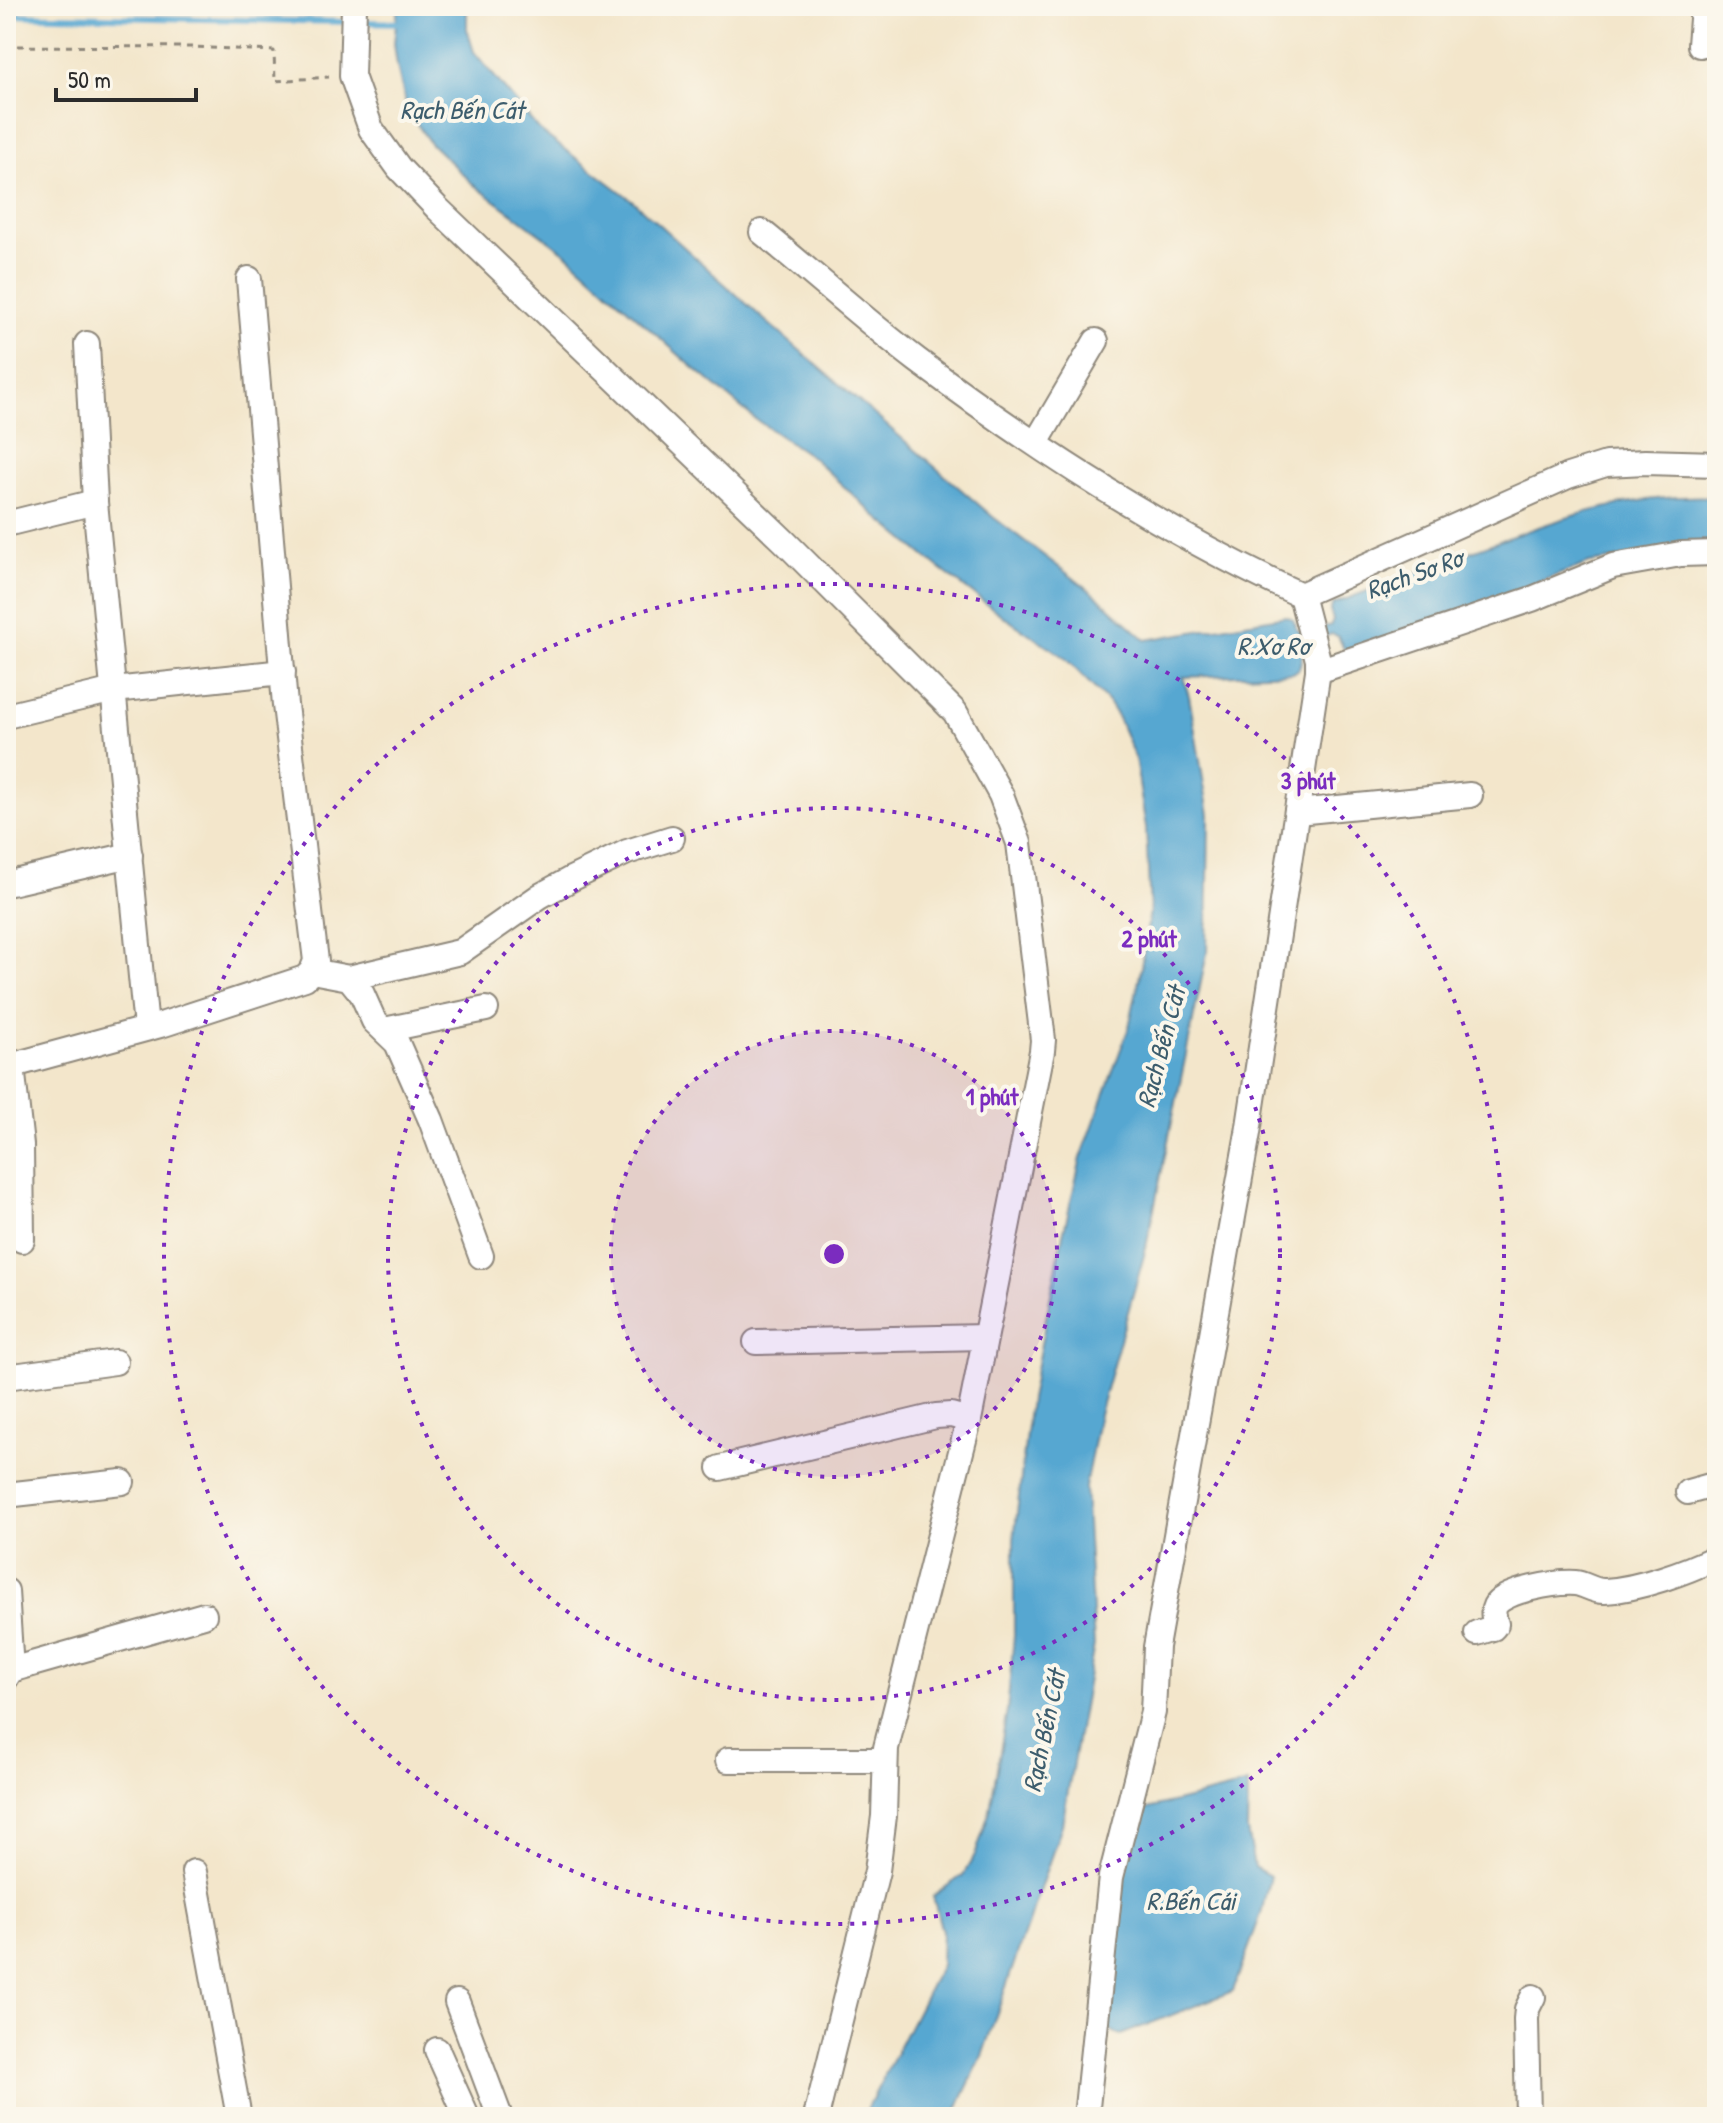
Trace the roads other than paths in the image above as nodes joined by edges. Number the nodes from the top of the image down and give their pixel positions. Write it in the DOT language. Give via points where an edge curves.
graph roads {
  1 [pos="1703,6"];
  2 [pos="354,8"];
  3 [pos="1700,45"];
  4 [pos="762,232"];
  5 [pos="249,279"];
  6 [pos="1096,341"];
  7 [pos="87,344"];
  8 [pos="1036,443"];
  9 [pos="1717,464"];
  10 [pos="95,502"];
  11 [pos="6,524"];
  12 [pos="1717,553"];
  13 [pos="1302,597"];
  14 [pos="1318,665"];
  15 [pos="283,672"];
  16 [pos="114,690"];
  17 [pos="6,716"];
  18 [pos="1470,795"];
  19 [pos="1297,812"];
  20 [pos="672,838"];
  21 [pos="130,855"];
  22 [pos="6,884"];
  23 [pos="312,971"];
  24 [pos="349,978"];
  25 [pos="486,1009"];
  26 [pos="146,1028"];
  27 [pos="384,1030"];
  28 [pos="9,1067"];
  29 [pos="22,1240"];
  30 [pos="481,1256"];
  31 [pos="985,1337"];
  32 [pos="756,1342"];
  33 [pos="115,1362"];
  34 [pos="6,1377"];
  35 [pos="969,1420"];
  36 [pos="720,1468"];
  37 [pos="122,1482"];
  38 [pos="1717,1484"];
  39 [pos="1688,1492"];
  40 [pos="6,1495"];
  41 [pos="1717,1557"];
  42 [pos="6,1591"];
  43 [pos="204,1615"];
  44 [pos="1477,1633"];
  45 [pos="8,1674"];
  46 [pos="728,1760"];
  47 [pos="884,1760"];
  48 [pos="194,1872"];
  49 [pos="1533,1997"];
  50 [pos="457,2002"];
  51 [pos="437,2050"];
  52 [pos="239,2117"];
  53 [pos="467,2117"];
  54 [pos="500,2117"];
  55 [pos="816,2117"];
  56 [pos="1086,2117"];
  57 [pos="1528,2117"];
  1 -- 3 [label="street"];
  2 -- 31 [label="street" via="352,76 371,129 399,168 955,712 1001,795 1019,843 1043,1040"];
  4 -- 8 [label="street" via="916,359"];
  5 -- 15 [label="street"];
  6 -- 8 [label="street"];
  7 -- 10 [label="street"];
  8 -- 13 [label="street" via="1164,524"];
  9 -- 13 [label="street" via="1606,464"];
  10 -- 11 [label="street"];
  10 -- 16 [label="street"];
  12 -- 14 [label="street" via="1613,566 1532,599"];
  13 -- 14 [label="street"];
  14 -- 19 [label="street"];
  15 -- 16 [label="street"];
  15 -- 23 [label="street" via="316,961"];
  16 -- 17 [label="street"];
  16 -- 21 [label="street"];
  18 -- 19 [label="street"];
  19 -- 56 [label="street" via="1248,1133 1156,1647 1155,1698 1111,1877"];
  20 -- 24 [label="street" via="627,852 561,884 460,952"];
  21 -- 22 [label="street"];
  21 -- 26 [label="street"];
  23 -- 24 [label="street"];
  23 -- 26 [label="street" via="305,978"];
  24 -- 27 [label="street"];
  25 -- 27 [label="street"];
  26 -- 28 [label="street"];
  27 -- 30 [label="street" via="397,1043 431,1120"];
  28 -- 29 [label="street" via="21,1145"];
  31 -- 32 [label="street"];
  31 -- 35 [label="street"];
  33 -- 34 [label="street"];
  35 -- 36 [label="street" via="936,1416"];
  35 -- 47 [label="street"];
  37 -- 40 [label="street"];
  38 -- 39 [label="street"];
  41 -- 44 [label="street" via="1613,1590 1572,1583 1524,1590 1496,1603 1496,1624"];
  42 -- 45 [label="street"];
  43 -- 45 [label="street"];
  46 -- 47 [label="street"];
  47 -- 55 [label="street" via="877,1871"];
  48 -- 52 [label="street"];
  49 -- 57 [label="street" via="1526,2019"];
  50 -- 54 [label="street"];
  51 -- 53 [label="street"];
}
